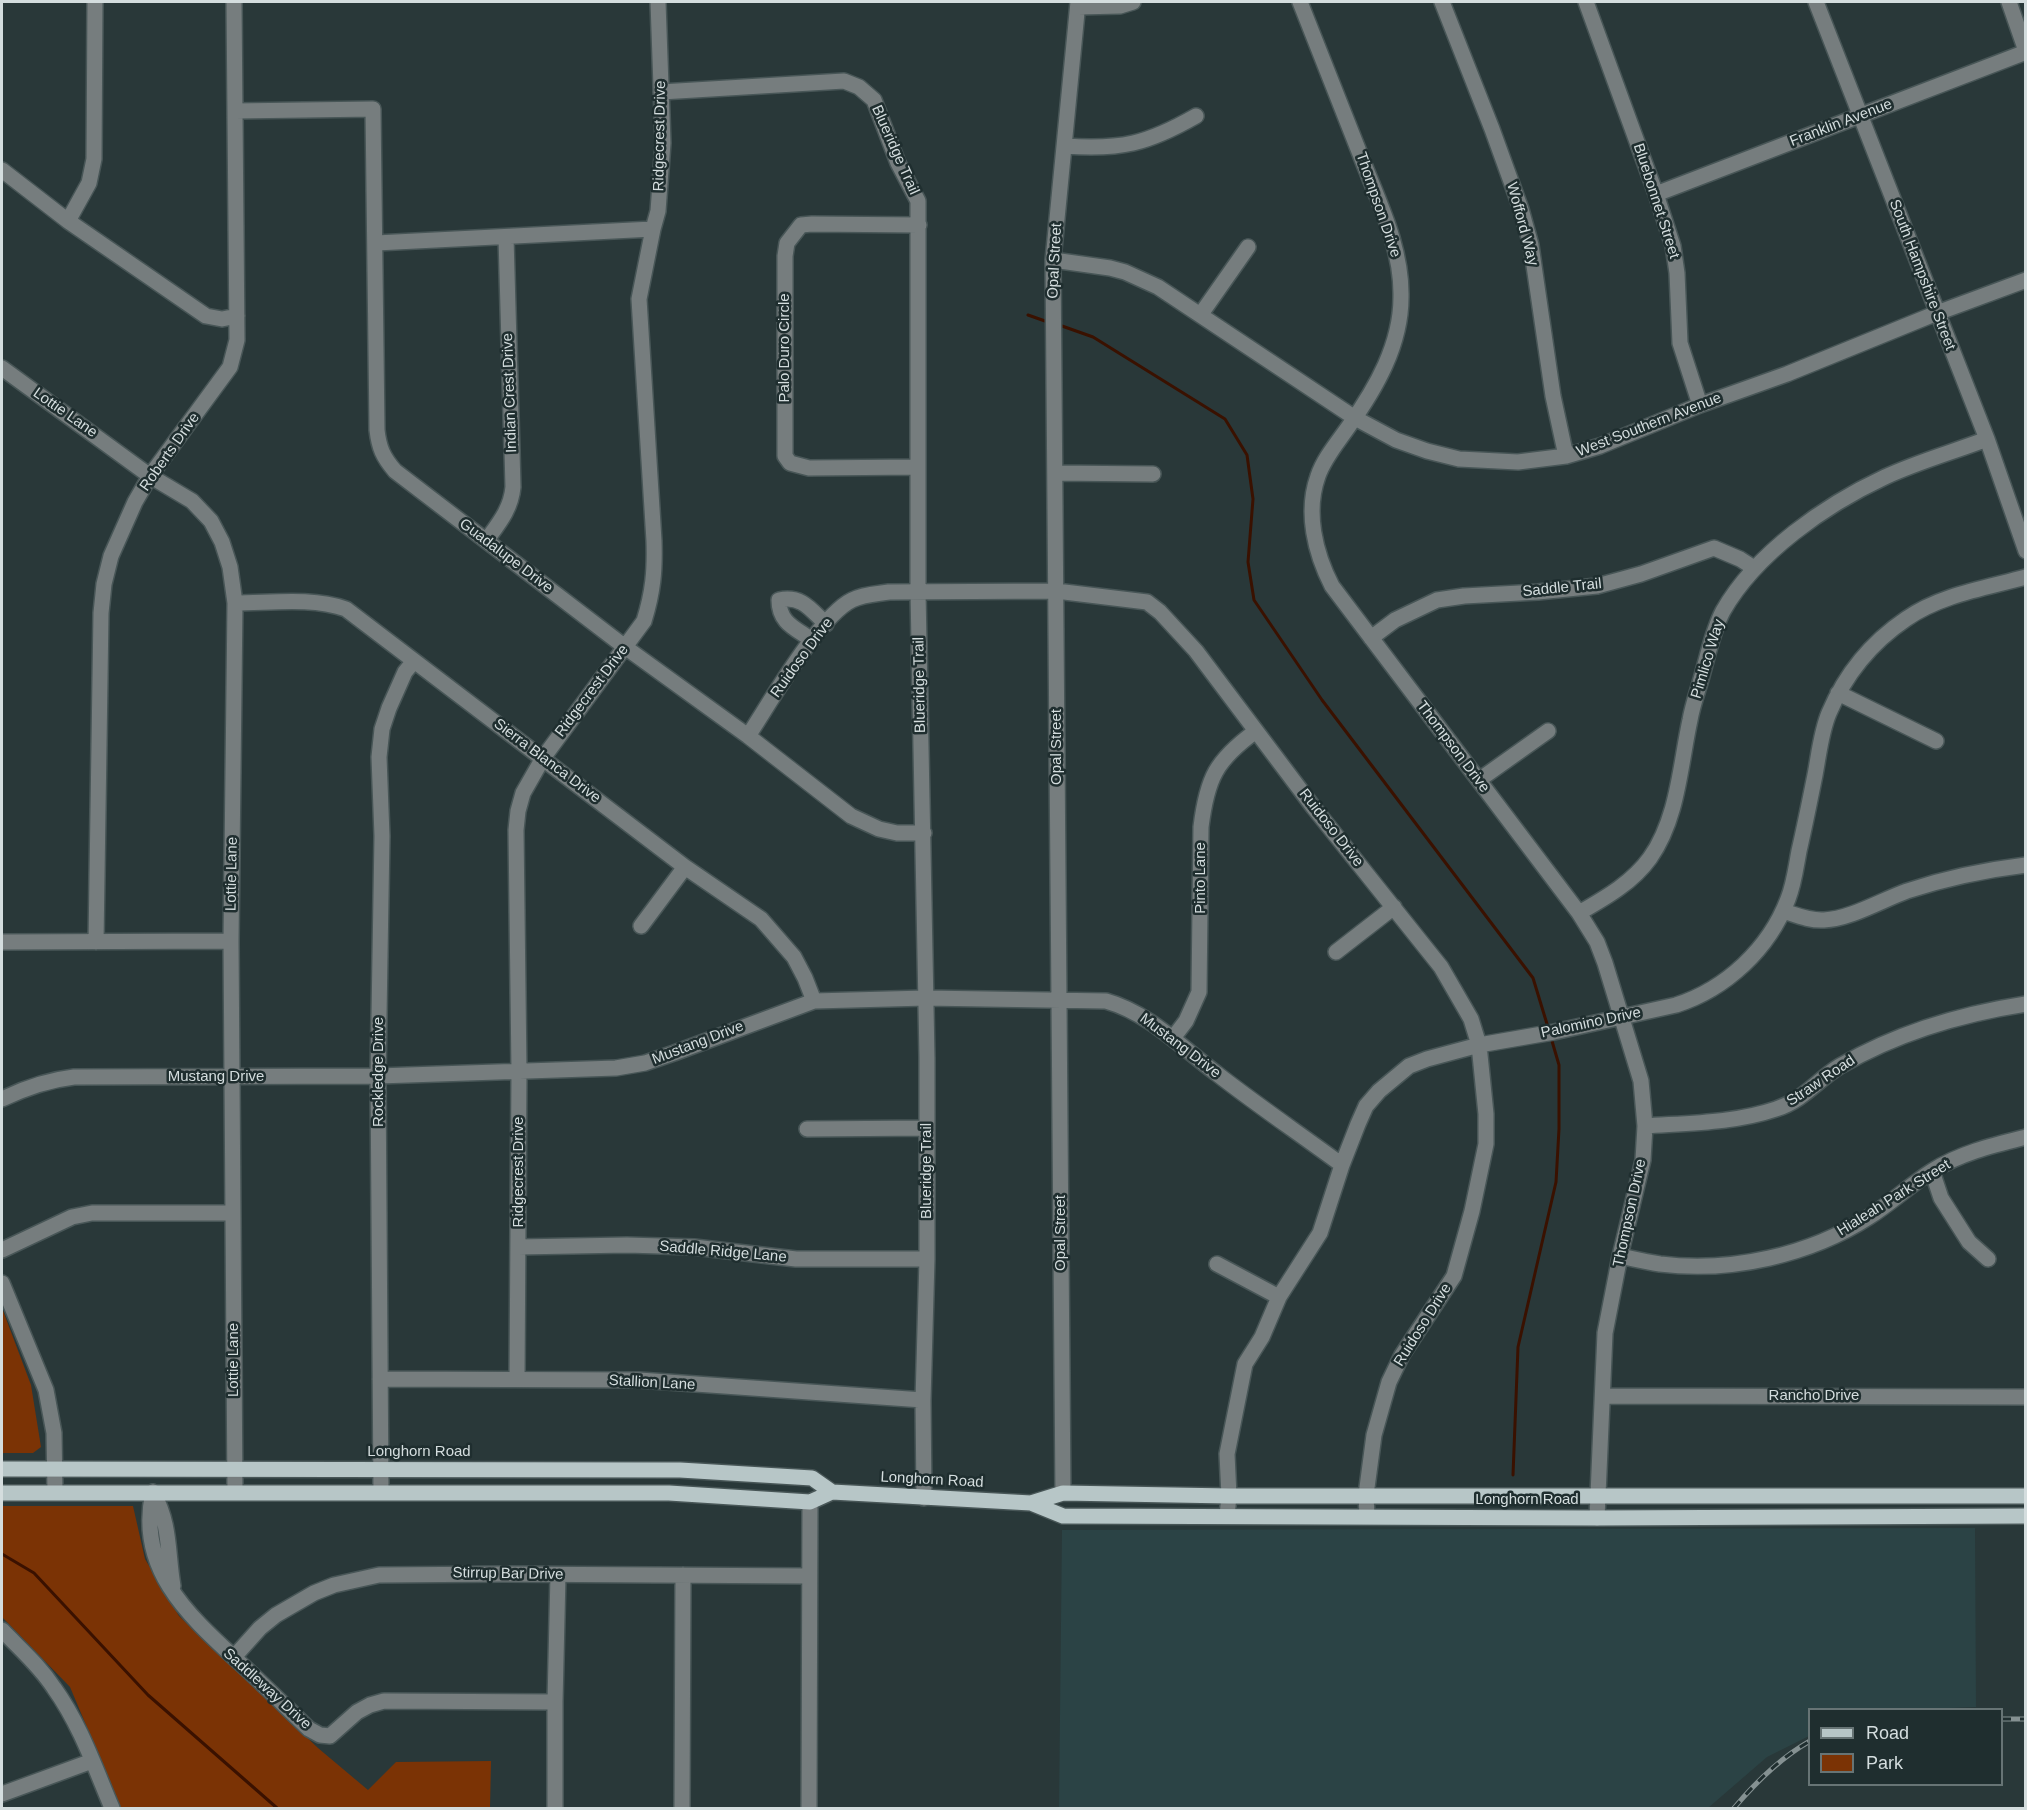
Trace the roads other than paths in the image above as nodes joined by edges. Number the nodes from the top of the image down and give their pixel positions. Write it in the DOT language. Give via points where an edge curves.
graph roads {
  1 [pos="95,2"];
  2 [pos="234,2"];
  3 [pos="658,2"];
  4 [pos="1133,2"];
  5 [pos="1300,2"];
  6 [pos="1442,2"];
  7 [pos="1586,2"];
  8 [pos="1816,2"];
  9 [pos="2008,2"];
  10 [pos="1078,4"];
  11 [pos="2025,51"];
  12 [pos="662,92"];
  13 [pos="235,111"];
  14 [pos="1196,116"];
  15 [pos="1859,116"];
  16 [pos="1065,146"];
  17 [pos="2,170"];
  18 [pos="1656,194"];
  19 [pos="68,221"];
  20 [pos="919,225"];
  21 [pos="653,229"];
  22 [pos="506,237"];
  23 [pos="376,243"];
  24 [pos="1248,247"];
  25 [pos="1053,260"];
  26 [pos="2025,280"];
  27 [pos="1937,313"];
  28 [pos="1201,314"];
  29 [pos="237,316"];
  30 [pos="2,368"];
  31 [pos="1700,405"];
  32 [pos="1355,418"];
  33 [pos="1987,439"];
  34 [pos="1566,456"];
  35 [pos="918,467"];
  36 [pos="1055,473"];
  37 [pos="1153,474"];
  38 [pos="150,476"];
  39 [pos="486,541"];
  40 [pos="2025,550"];
  41 [pos="1754,568"];
  42 [pos="2025,577"];
  43 [pos="1056,591"];
  44 [pos="918,592"];
  45 [pos="235,603"];
  46 [pos="826,624"];
  47 [pos="812,639"];
  48 [pos="1371,639"];
  49 [pos="625,647"];
  50 [pos="414,661"];
  51 [pos="1838,693"];
  52 [pos="1256,730"];
  53 [pos="1548,731"];
  54 [pos="748,736"];
  55 [pos="1936,741"];
  56 [pos="543,758"];
  57 [pos="1479,780"];
  58 [pos="924,833"];
  59 [pos="2025,865"];
  60 [pos="685,867"];
  61 [pos="1394,907"];
  62 [pos="1783,911"];
  63 [pos="1579,913"];
  64 [pos="641,926"];
  65 [pos="231,941"];
  66 [pos="2,942"];
  67 [pos="96,942"];
  68 [pos="1336,952"];
  69 [pos="926,998"];
  70 [pos="814,1000"];
  71 [pos="1059,1000"];
  72 [pos="2025,1004"];
  73 [pos="1621,1017"];
  74 [pos="1173,1038"];
  75 [pos="1479,1045"];
  76 [pos="519,1072"];
  77 [pos="378,1076"];
  78 [pos="232,1077"];
  79 [pos="2,1099"];
  80 [pos="1645,1126"];
  81 [pos="927,1128"];
  82 [pos="807,1129"];
  83 [pos="2025,1137"];
  84 [pos="1342,1165"];
  85 [pos="1932,1171"];
  86 [pos="233,1213"];
  87 [pos="518,1247"];
  88 [pos="2,1250"];
  89 [pos="1620,1256"];
  90 [pos="927,1259"];
  91 [pos="1988,1259"];
  92 [pos="1217,1264"];
  93 [pos="2,1283"];
  94 [pos="1279,1297"];
  95 [pos="380,1379"];
  96 [pos="518,1379"];
  97 [pos="1603,1396"];
  98 [pos="2025,1397"];
  99 [pos="923,1400"];
  100 [pos="2,1468"];
  101 [pos="55,1468"];
  102 [pos="234,1469"];
  103 [pos="381,1469"];
  104 [pos="2,1492"];
  105 [pos="55,1492"];
  106 [pos="153,1492"];
  107 [pos="235,1492"];
  108 [pos="381,1492"];
  109 [pos="832,1492"];
  110 [pos="1063,1493"];
  111 [pos="1366,1495"];
  112 [pos="1230,1496"];
  113 [pos="1597,1496"];
  114 [pos="2024,1496"];
  115 [pos="924,1498"];
  116 [pos="810,1502"];
  117 [pos="1031,1503"];
  118 [pos="1227,1516"];
  119 [pos="1368,1516"];
  120 [pos="2024,1516"];
  121 [pos="1597,1518"];
  122 [pos="558,1575"];
  123 [pos="683,1575"];
  124 [pos="809,1576"];
  125 [pos="4,1638"];
  126 [pos="234,1658"];
  127 [pos="555,1702"];
  128 [pos="92,1761"];
  129 [pos="2,1794"];
  130 [pos="112,1809"];
  131 [pos="555,1809"];
  132 [pos="682,1809"];
  133 [pos="809,1809"];
  1 -- 19 [label="street" via="94,159 89,183"];
  2 -- 13 [label="street, Roberts Drive"];
  3 -- 12 [label="street, Ridgecrest Drive"];
  4 -- 10 [label="street" via="1120,6"];
  5 -- 32 [label="street, Thompson Drive" via="1393,238 1398,260 1401,300 1394,343 1381,375"];
  6 -- 34 [label="street, Wofford Way" via="1521,208 1531,245 1553,396"];
  7 -- 18 [label="street, Bluebonnet Street"];
  8 -- 15 [label="street, South Hampshire Street"];
  9 -- 11 [label="street"];
  10 -- 16 [label="street, Opal Street"];
  11 -- 15 [label="street, Franklin Avenue"];
  12 -- 20 [label="street, Blueridge Trail" via="844,81 859,87 874,100 898,163 918,201"];
  12 -- 21 [label="street, Ridgecrest Drive" via="663,143 658,212"];
  13 -- 23 [label="street, Guadalupe Drive" via="373,109"];
  13 -- 29 [label="street, Roberts Drive"];
  14 -- 16 [label="street" via="1135,144 1110,148"];
  15 -- 18 [label="street, Franklin Avenue"];
  15 -- 27 [label="street, South Hampshire Street"];
  16 -- 25 [label="street, Opal Street"];
  17 -- 19 [label="street"];
  18 -- 31 [label="street, Bluebonnet Street" via="1675,255 1680,343"];
  19 -- 29 [label="street" via="206,316"];
  20 -- 35 [label="street, Blueridge Trail"];
  20 -- 35 [label="street, Palo Duro Circle" via="801,225 787,243 785,256 785,456 793,465 809,468"];
  21 -- 22 [label="street"];
  21 -- 49 [label="street, Ridgecrest Drive" via="639,299 655,572 644,621"];
  22 -- 23 [label="street"];
  22 -- 39 [label="street, Indian Crest Drive" via="513,487 507,513"];
  23 -- 39 [label="street, Guadalupe Drive" via="379,447 383,458 394,471"];
  24 -- 28 [label="street"];
  25 -- 28 [label="street, West Southern Avenue" via="1125,272"];
  25 -- 36 [label="street, Opal Street"];
  26 -- 27 [label="street, West Southern Avenue"];
  27 -- 31 [label="street, West Southern Avenue"];
  27 -- 33 [label="street, South Hampshire Street"];
  28 -- 32 [label="street, West Southern Avenue"];
  29 -- 38 [label="street, Roberts Drive" via="237,340 230,367"];
  30 -- 38 [label="street, Lottie Lane"];
  31 -- 34 [label="street, West Southern Avenue"];
  32 -- 34 [label="street, West Southern Avenue" via="1411,446 1459,459 1518,462"];
  32 -- 48 [label="street, Thompson Drive" via="1317,477 1312,525 1332,586"];
  33 -- 40 [label="street, South Hampshire Street"];
  33 -- 41 [label="street, Pimlico Way" via="1886,477 1843,498"];
  35 -- 44 [label="street, Blueridge Trail"];
  36 -- 37 [label="street"];
  36 -- 43 [label="street, Opal Street"];
  38 -- 45 [label="street, Lottie Lane" via="192,501 211,521 230,567"];
  38 -- 67 [label="street, Roberts Drive" via="111,556 104,584"];
  39 -- 49 [label="street, Guadalupe Drive"];
  41 -- 48 [label="street, Saddle Trail" via="1714,549 1597,586 1437,600 1395,620"];
  41 -- 63 [label="street, Pimlico Way" via="1723,612 1713,634 1690,718 1670,818 1662,837 1651,857 1626,884"];
  42 -- 51 [label="street, Palomino Drive" via="1938,602 1907,618 1868,650"];
  43 -- 44 [label="street, Ruidoso Drive"];
  43 -- 52 [label="street, Ruidoso Drive" via="1147,602 1196,651"];
  43 -- 71 [label="street, Opal Street"];
  44 -- 46 [label="street, Ruidoso Drive" via="865,595 839,608"];
  44 -- 58 [label="street, Blueridge Trail"];
  45 -- 50 [label="street, Sierra Blanca Drive" via="315,602 346,609"];
  45 -- 65 [label="street, Lottie Lane"];
  46 -- 47 [label="street, Ruidoso Drive"];
  46 -- 47 [label="street" via="800,601 779,600 779,610 787,623"];
  47 -- 54 [label="street, Ruidoso Drive"];
  48 -- 57 [label="street, Thompson Drive"];
  49 -- 54 [label="street, Guadalupe Drive"];
  49 -- 56 [label="street, Ridgecrest Drive"];
  50 -- 56 [label="street, Sierra Blanca Drive"];
  50 -- 77 [label="street, Rockledge Drive" via="389,708 379,757 382,836"];
  51 -- 55 [label="street"];
  51 -- 62 [label="street, Palomino Drive" via="1824,727 1793,886"];
  52 -- 61 [label="street, Ruidoso Drive"];
  52 -- 74 [label="street, Pinto Lane" via="1220,763 1204,801 1199,992"];
  53 -- 57 [label="street"];
  54 -- 58 [label="street, Guadalupe Drive" via="851,816 879,829"];
  56 -- 60 [label="street, Sierra Blanca Drive"];
  56 -- 76 [label="street, Ridgecrest Drive" via="523,793 516,830"];
  57 -- 63 [label="street, Thompson Drive"];
  58 -- 69 [label="street, Blueridge Trail"];
  59 -- 62 [label="street" via="1944,881 1834,919 1815,920"];
  60 -- 64 [label="street"];
  60 -- 70 [label="street, Sierra Blanca Drive" via="761,919 794,957"];
  61 -- 68 [label="street"];
  61 -- 75 [label="street, Ruidoso Drive" via="1441,967 1471,1019"];
  62 -- 73 [label="street, Palomino Drive" via="1752,957 1724,982 1693,999"];
  63 -- 73 [label="street, Thompson Drive" via="1597,942"];
  65 -- 67 [label="street"];
  65 -- 78 [label="street, Lottie Lane"];
  66 -- 67 [label="street"];
  69 -- 70 [label="street, Mustang Drive"];
  69 -- 71 [label="street, Mustang Drive"];
  69 -- 81 [label="street, Blueridge Trail"];
  70 -- 76 [label="street, Mustang Drive" via="645,1063"];
  71 -- 74 [label="street, Mustang Drive" via="1106,1001 1125,1006"];
  71 -- 110 [label="street, Opal Street"];
  72 -- 80 [label="street, Straw Road" via="1914,1031 1870,1049 1779,1109 1746,1118"];
  73 -- 75 [label="street, Palomino Drive"];
  73 -- 80 [label="street, Thompson Drive" via="1641,1081"];
  74 -- 84 [label="street, Mustang Drive"];
  75 -- 84 [label="street, Palomino Drive" via="1427,1059 1392,1078 1366,1106"];
  75 -- 111 [label="street, Ruidoso Drive" via="1486,1144 1472,1211 1454,1275 1389,1382 1374,1435"];
  76 -- 77 [label="street, Mustang Drive"];
  76 -- 87 [label="street, Ridgecrest Drive"];
  77 -- 78 [label="street, Mustang Drive"];
  77 -- 95 [label="street, Rockledge Drive"];
  78 -- 79 [label="street, Mustang Drive" via="74,1077 54,1079"];
  78 -- 86 [label="street, Lottie Lane"];
  80 -- 89 [label="street, Thompson Drive" via="1643,1161"];
  81 -- 82 [label="street"];
  81 -- 90 [label="street, Blueridge Trail"];
  83 -- 85 [label="street, Hialeah Park Street" via="1979,1150"];
  84 -- 94 [label="street, Palomino Drive" via="1320,1233"];
  85 -- 89 [label="street, Hialeah Park Street" via="1853,1226 1789,1253 1693,1266"];
  85 -- 91 [label="street" via="1941,1198 1968,1242"];
  86 -- 88 [label="street" via="92,1213 72,1217"];
  86 -- 102 [label="street, Lottie Lane"];
  87 -- 90 [label="street, Saddle Ridge Lane" via="627,1245 694,1247 796,1259"];
  87 -- 96 [label="street, Ridgecrest Drive"];
  89 -- 97 [label="street, Thompson Drive" via="1605,1332"];
  90 -- 99 [label="street, Blueridge Trail"];
  92 -- 94 [label="street"];
  93 -- 101 [label="street" via="46,1390 54,1433"];
  94 -- 112 [label="street, Palomino Drive" via="1245,1365 1227,1454"];
  95 -- 96 [label="street, Stallion Lane"];
  95 -- 103 [label="street, Rockledge Drive"];
  96 -- 99 [label="street, Stallion Lane" via="639,1380"];
  97 -- 98 [label="street, Rancho Drive"];
  97 -- 113 [label="street, Thompson Drive"];
  99 -- 115 [label="street, Blueridge Trail"];
  100 -- 101 [label="main road, Longhorn Road"];
  101 -- 102 [label="main road, Longhorn Road"];
  101 -- 105 [label="street"];
  102 -- 103 [label="main road, Longhorn Road"];
  102 -- 107 [label="street, Lottie Lane"];
  103 -- 108 [label="street, Rockledge Drive"];
  103 -- 109 [label="main road, Longhorn Road" via="680,1470 812,1478"];
  104 -- 105 [label="main road, Longhorn Road"];
  105 -- 106 [label="main road, Longhorn Road"];
  106 -- 107 [label="main road, Longhorn Road"];
  106 -- 126 [label="street, Saddleway Drive" via="148,1524 156,1561 202,1628"];
  107 -- 108 [label="main road, Longhorn Road"];
  108 -- 116 [label="main road, Longhorn Road" via="669,1493"];
  109 -- 115 [label="main road, Longhorn Road"];
  109 -- 116 [label="main road, Longhorn Road"];
  110 -- 112 [label="main road, Longhorn Road"];
  110 -- 117 [label="main road, Longhorn Road"];
  111 -- 112 [label="main road, Longhorn Road"];
  111 -- 113 [label="main road, Longhorn Road"];
  111 -- 119 [label="street, Ruidoso Drive"];
  112 -- 118 [label="street, Palomino Drive"];
  113 -- 114 [label="main road, Longhorn Road"];
  113 -- 121 [label="street, Thompson Drive"];
  114 -- 120 [label="main road"];
  115 -- 117 [label="main road, Longhorn Road"];
  116 -- 124 [label="street"];
  117 -- 118 [label="main road, Longhorn Road" via="1063,1516"];
  118 -- 119 [label="main road, Longhorn Road"];
  119 -- 121 [label="main road, Longhorn Road"];
  120 -- 121 [label="main road, Longhorn Road"];
  122 -- 123 [label="street, Stirrup Bar Drive"];
  122 -- 126 [label="street, Stirrup Bar Drive" via="379,1575 334,1585 276,1615"];
  122 -- 127 [label="street"];
  123 -- 124 [label="street, Stirrup Bar Drive"];
  123 -- 132 [label="street"];
  124 -- 133 [label="street"];
  125 -- 128 [label="street" via="29,1655 54,1687"];
  126 -- 127 [label="street, Saddleway Drive" via="320,1735 330,1736 357,1712 384,1701"];
  127 -- 131 [label="street"];
  128 -- 129 [label="street"];
  128 -- 130 [label="street"];
}
